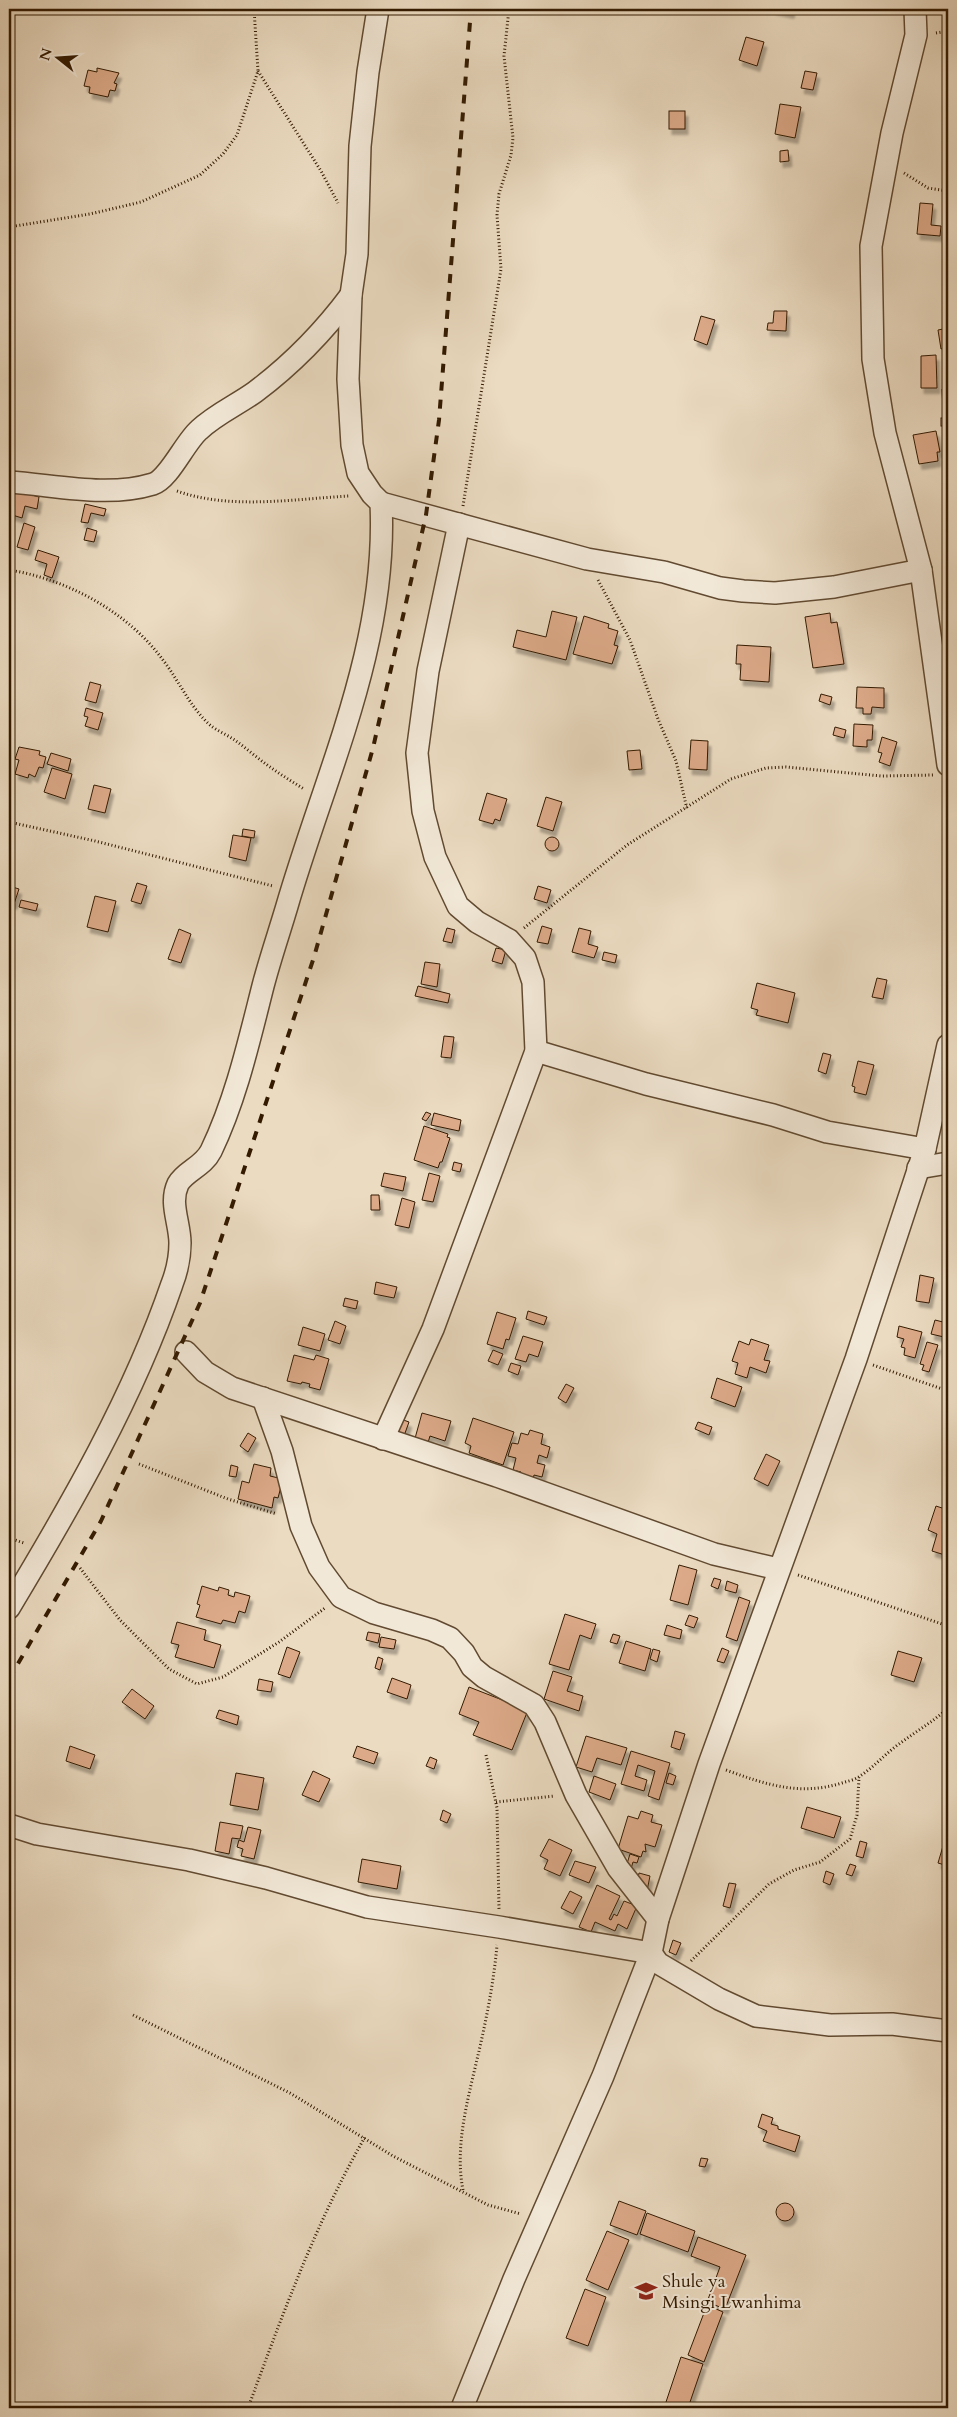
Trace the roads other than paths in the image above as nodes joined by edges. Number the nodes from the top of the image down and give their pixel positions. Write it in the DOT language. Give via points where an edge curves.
graph roads {
  1 [pos="378,9"];
  2 [pos="915,9"];
  3 [pos="351,294"];
  4 [pos="9,482"];
  5 [pos="377,499"];
  6 [pos="460,524"];
  7 [pos="921,570"];
  8 [pos="944,770"];
  9 [pos="948,1045"];
  10 [pos="536,1051"];
  11 [pos="922,1158"];
  12 [pos="948,1163"];
  13 [pos="186,1352"];
  14 [pos="263,1398"];
  15 [pos="383,1439"];
  16 [pos="778,1569"];
  17 [pos="9,1608"];
  18 [pos="9,1825"];
  19 [pos="658,1919"];
  20 [pos="651,1953"];
  21 [pos="948,2031"];
  22 [pos="462,2408"];
  1 -- 3 [label="street" via="360,146 357,254"];
  2 -- 7 [label="street" via="916,35 886,162 871,246 873,360 885,433"];
  3 -- 4 [label="street" via="334,318 256,392 212,418 189,439 155,484 94,489"];
  3 -- 5 [label="street" via="348,379 352,444 358,473"];
  5 -- 6 [label="street"];
  5 -- 17 [label="street" via="382,560 375,616 364,663 291,891 246,1054 216,1140 204,1163 177,1186 174,1207 180,1242 176,1271 154,1331 109,1430"];
  6 -- 7 [label="street" via="587,559 664,572 720,588 775,593 834,587"];
  6 -- 10 [label="street" via="428,671 418,753 423,811 435,857 458,906 477,922 509,940 525,958 533,982"];
  7 -- 8 [label="street"];
  9 -- 11 [label="street"];
  10 -- 11 [label="street"];
  10 -- 15 [label="street" via="433,1329"];
  11 -- 12 [label="street"];
  11 -- 16 [label="street" via="856,1359"];
  13 -- 14 [label="street" via="205,1372 232,1388"];
  14 -- 15 [label="street"];
  14 -- 19 [label="street" via="282,1451 301,1526 319,1567 341,1597 374,1613 450,1638 484,1677 534,1705 545,1722 576,1795 618,1868"];
  15 -- 16 [label="street" via="714,1554"];
  16 -- 19 [label="street"];
  18 -- 20 [label="street" via="36,1834 189,1860 367,1907"];
  19 -- 20 [label="street"];
  20 -- 21 [label="street" via="658,1963 756,2016 830,2025 892,2024"];
  20 -- 22 [label="street" via="603,2076 514,2279"];
}
